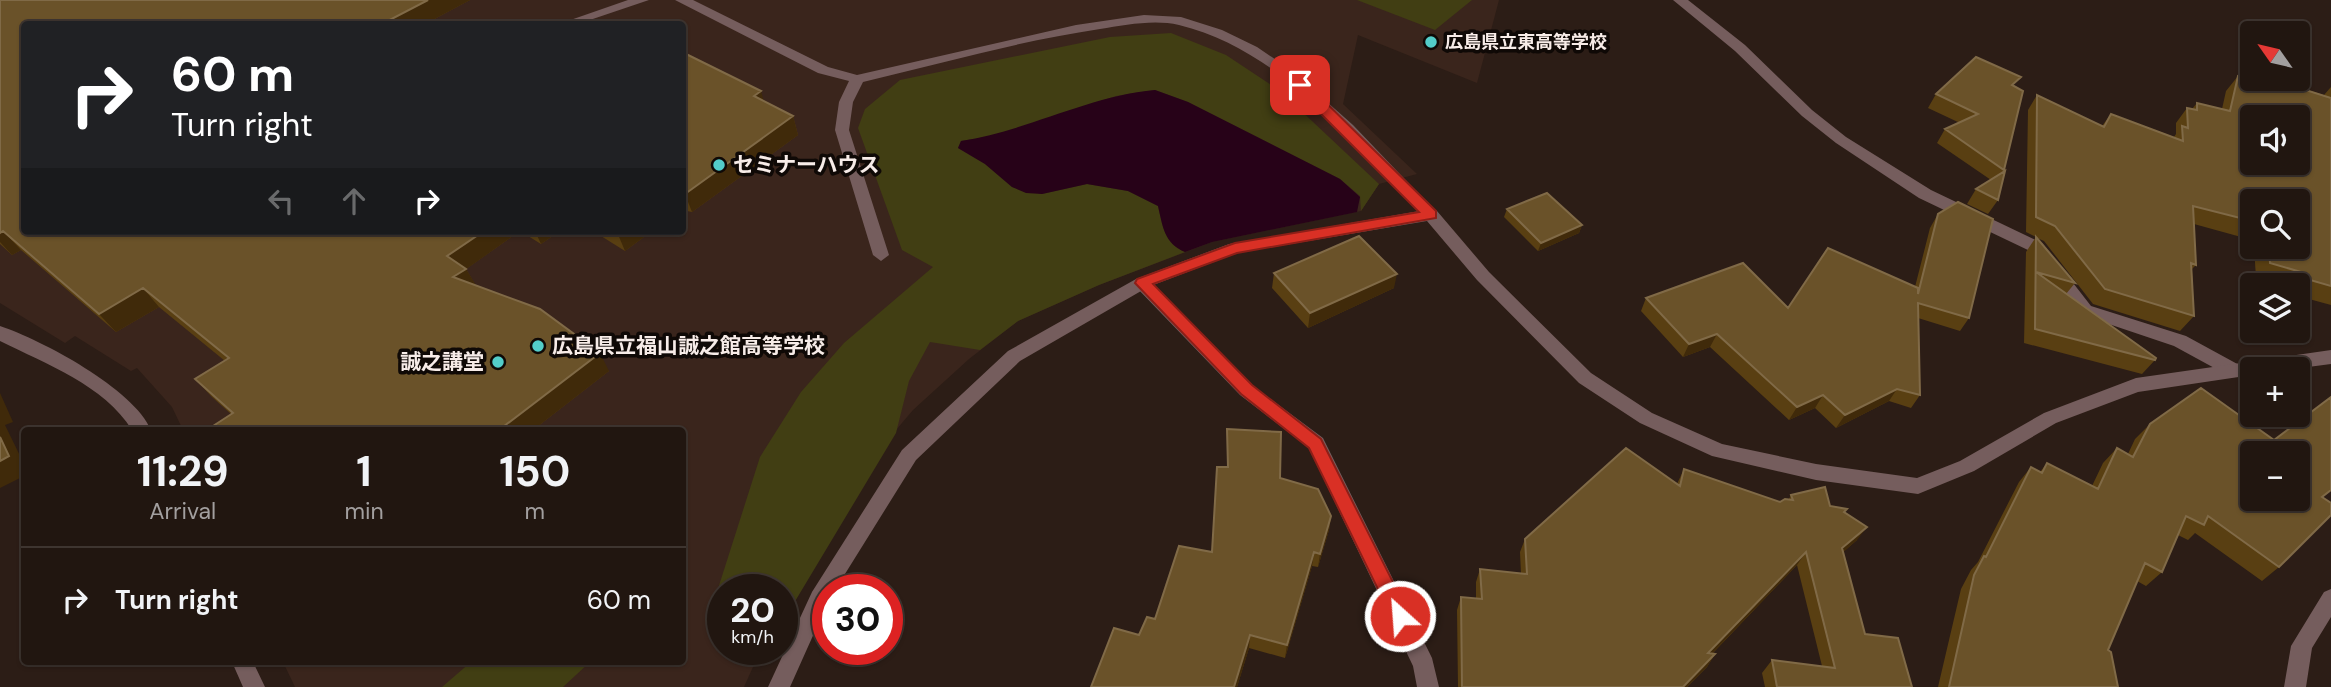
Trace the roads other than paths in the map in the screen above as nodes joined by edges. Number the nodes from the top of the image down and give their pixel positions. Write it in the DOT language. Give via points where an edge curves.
graph roads {
  1 [pos="642,0"];
  2 [pos="682,0"];
  3 [pos="1680,0"];
  4 [pos="576,21"];
  5 [pos="858,79"];
  6 [pos="1430,215"];
  7 [pos="881,255"];
  8 [pos="1142,283"];
  9 [pos="0,333"];
  10 [pos="2331,357"];
  11 [pos="2235,371"];
  12 [pos="141,427"];
  13 [pos="2331,598"];
  14 [pos="244,665"];
  15 [pos="254,687"];
  16 [pos="779,687"];
  17 [pos="1428,687"];
  18 [pos="2295,687"];
  1 -- 4 [label="street"];
  2 -- 5 [label="street" via="823,70"];
  3 -- 11 [label="street" via="1841,140 1925,194 2036,247 2085,310 2180,341"];
  5 -- 6 [label="street" via="1066,30 1155,18 1182,21 1217,32 1300,85"];
  5 -- 7 [label="street" via="846,102 842,130"];
  6 -- 8 [label="street" via="1235,248"];
  6 -- 11 [label="street" via="1483,276 1585,378 1646,418 1719,451 1816,472 1918,486 1967,466 2050,418 2136,385"];
  8 -- 16 [label="street" via="1014,356 909,455 819,598"];
  8 -- 17 [label="street" via="1246,390 1315,443 1424,665"];
  9 -- 12 [label="street" via="110,393 136,416"];
  10 -- 11 [label="street"];
  13 -- 18 [label="street" via="2302,646"];
  14 -- 15 [label="street"];
}
